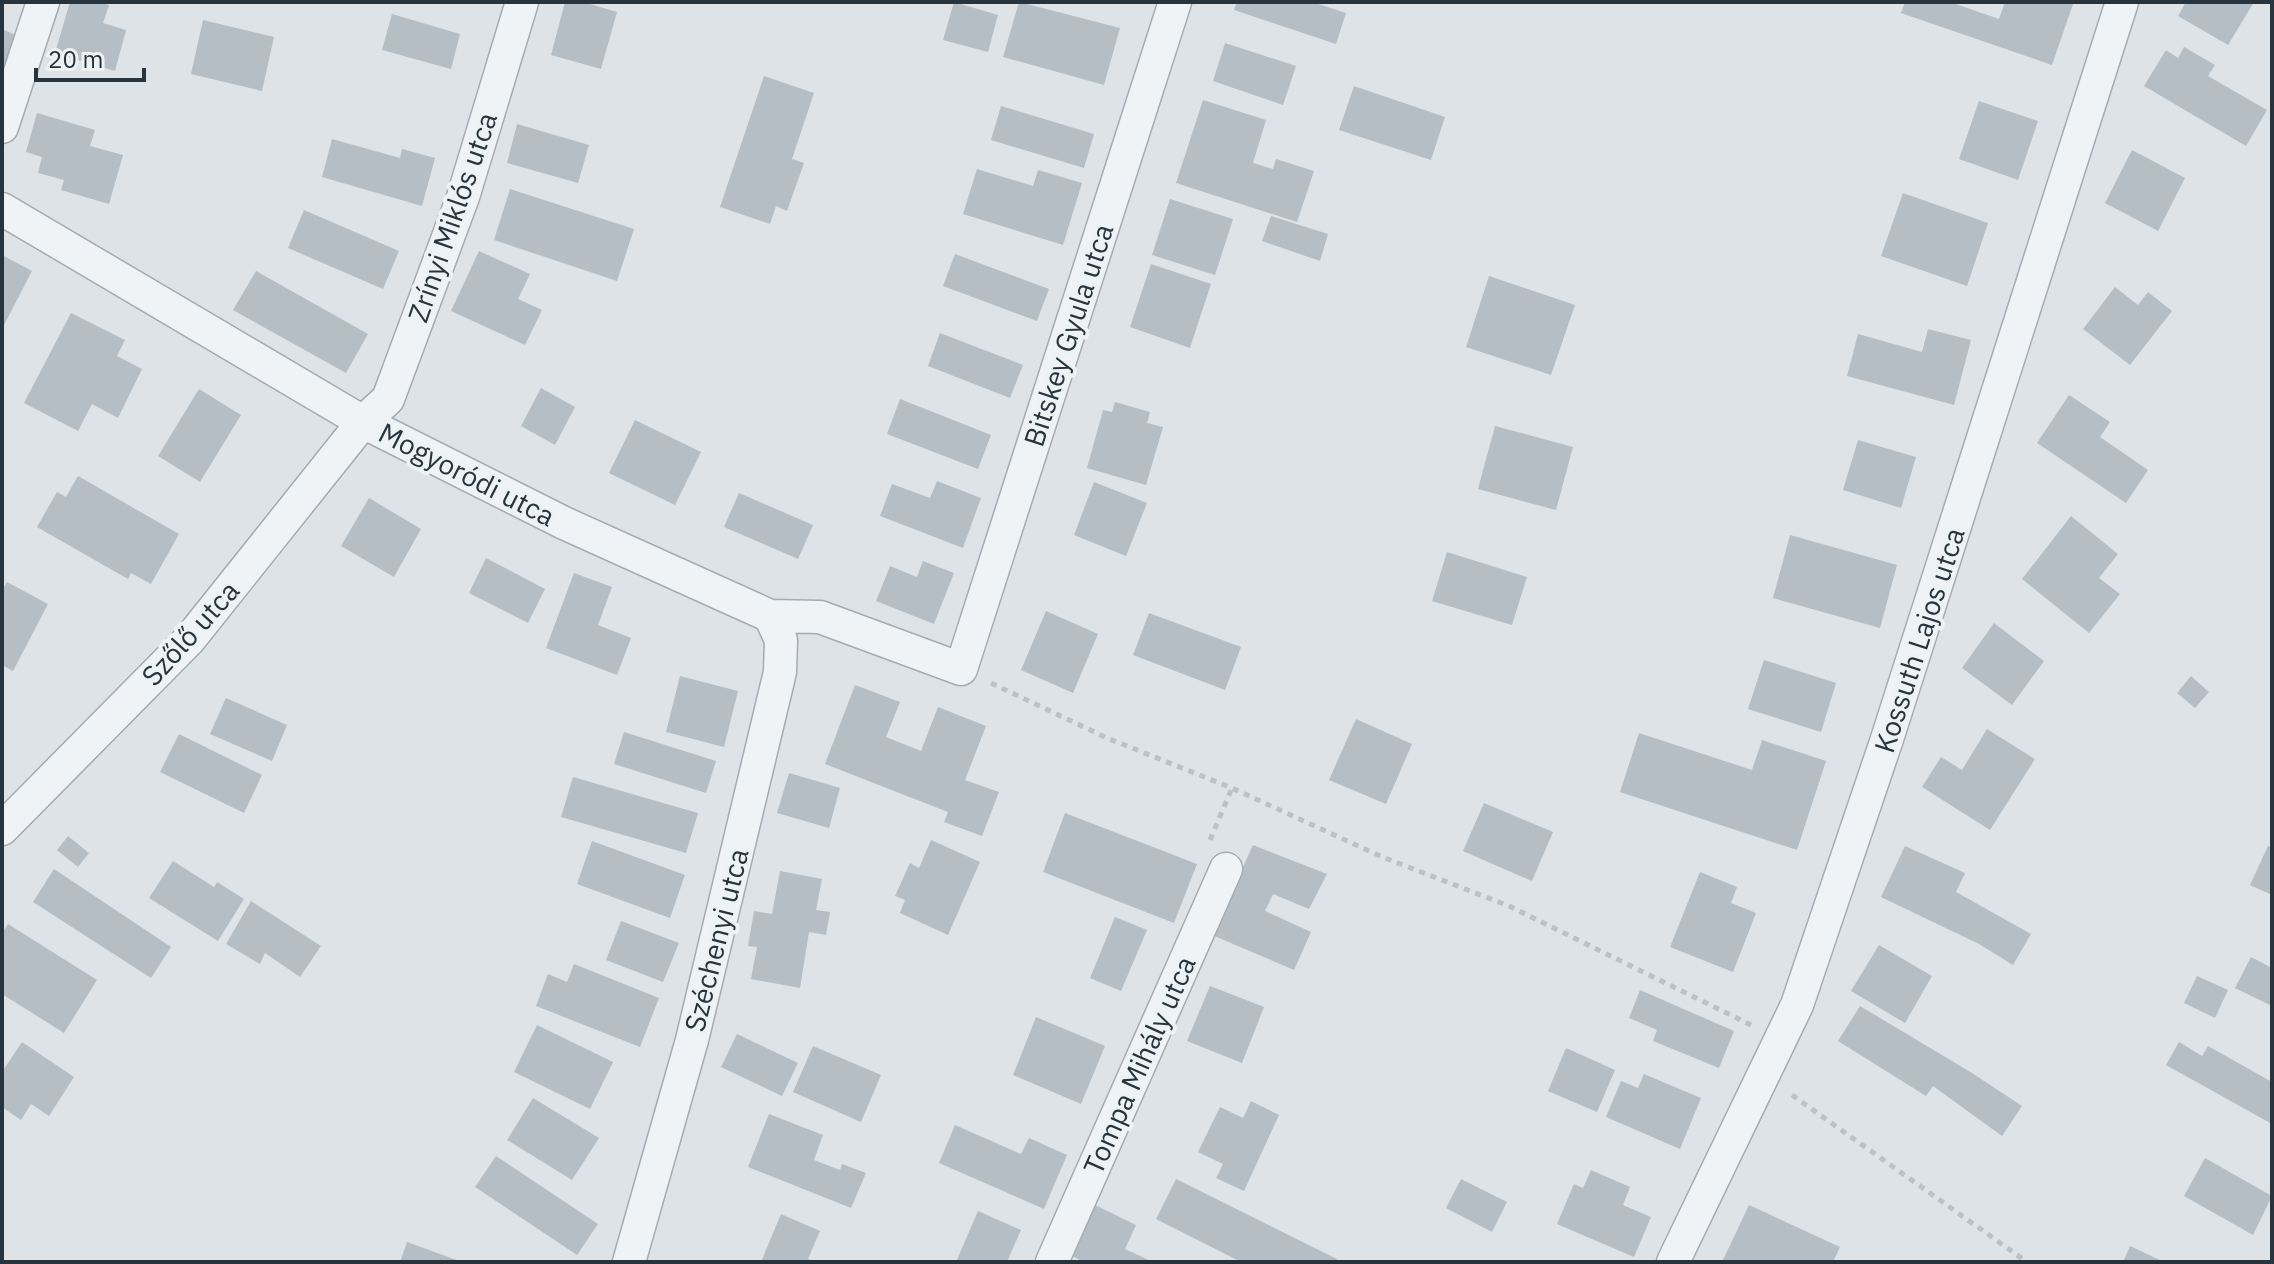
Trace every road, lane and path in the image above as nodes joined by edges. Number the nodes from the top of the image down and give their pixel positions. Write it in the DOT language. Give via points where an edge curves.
graph roads {
  1 [pos="43,2"];
  2 [pos="522,2"];
  3 [pos="1175,2"];
  4 [pos="2122,2"];
  5 [pos="2,127"];
  6 [pos="2,209"];
  7 [pos="363,422"];
  8 [pos="770,616"];
  9 [pos="961,669"];
  10 [pos="1232,788"];
  11 [pos="2,829"];
  12 [pos="1217,856"];
  13 [pos="1771,1058"];
  14 [pos="629,1262"];
  15 [pos="1052,1262"];
  16 [pos="1673,1262"];
  17 [pos="2027,1262"];
  1 -- 5 [label="street"];
  2 -- 7 [label="street, Zrínyi Miklós utca" via="463,197 388,399"];
  3 -- 9 [label="street, Bitskey Gyula utca"];
  4 -- 13 [label="street, Kossuth Lajos utca" via="1887,739 1797,1005"];
  6 -- 7 [label="street, Mogyoródi utca"];
  7 -- 8 [label="street, Mogyoródi utca" via="564,523"];
  7 -- 11 [label="street, Szőlő utca" via="189,640"];
  8 -- 9 [label="street, Mogyoródi utca" via="820,617"];
  8 -- 14 [label="street, Széchenyi utca" via="781,640 780,672 692,1040"];
  9 -- 10 [label="path" via="1107,738"];
  10 -- 12 [label="path"];
  10 -- 13 [label="path" via="1380,856 1509,906 1757,1027"];
  12 -- 15 [label="street, Tompa Mihály utca"];
  13 -- 16 [label="street, Kossuth Lajos utca"];
  13 -- 17 [label="path" via="1776,1085"];
}
